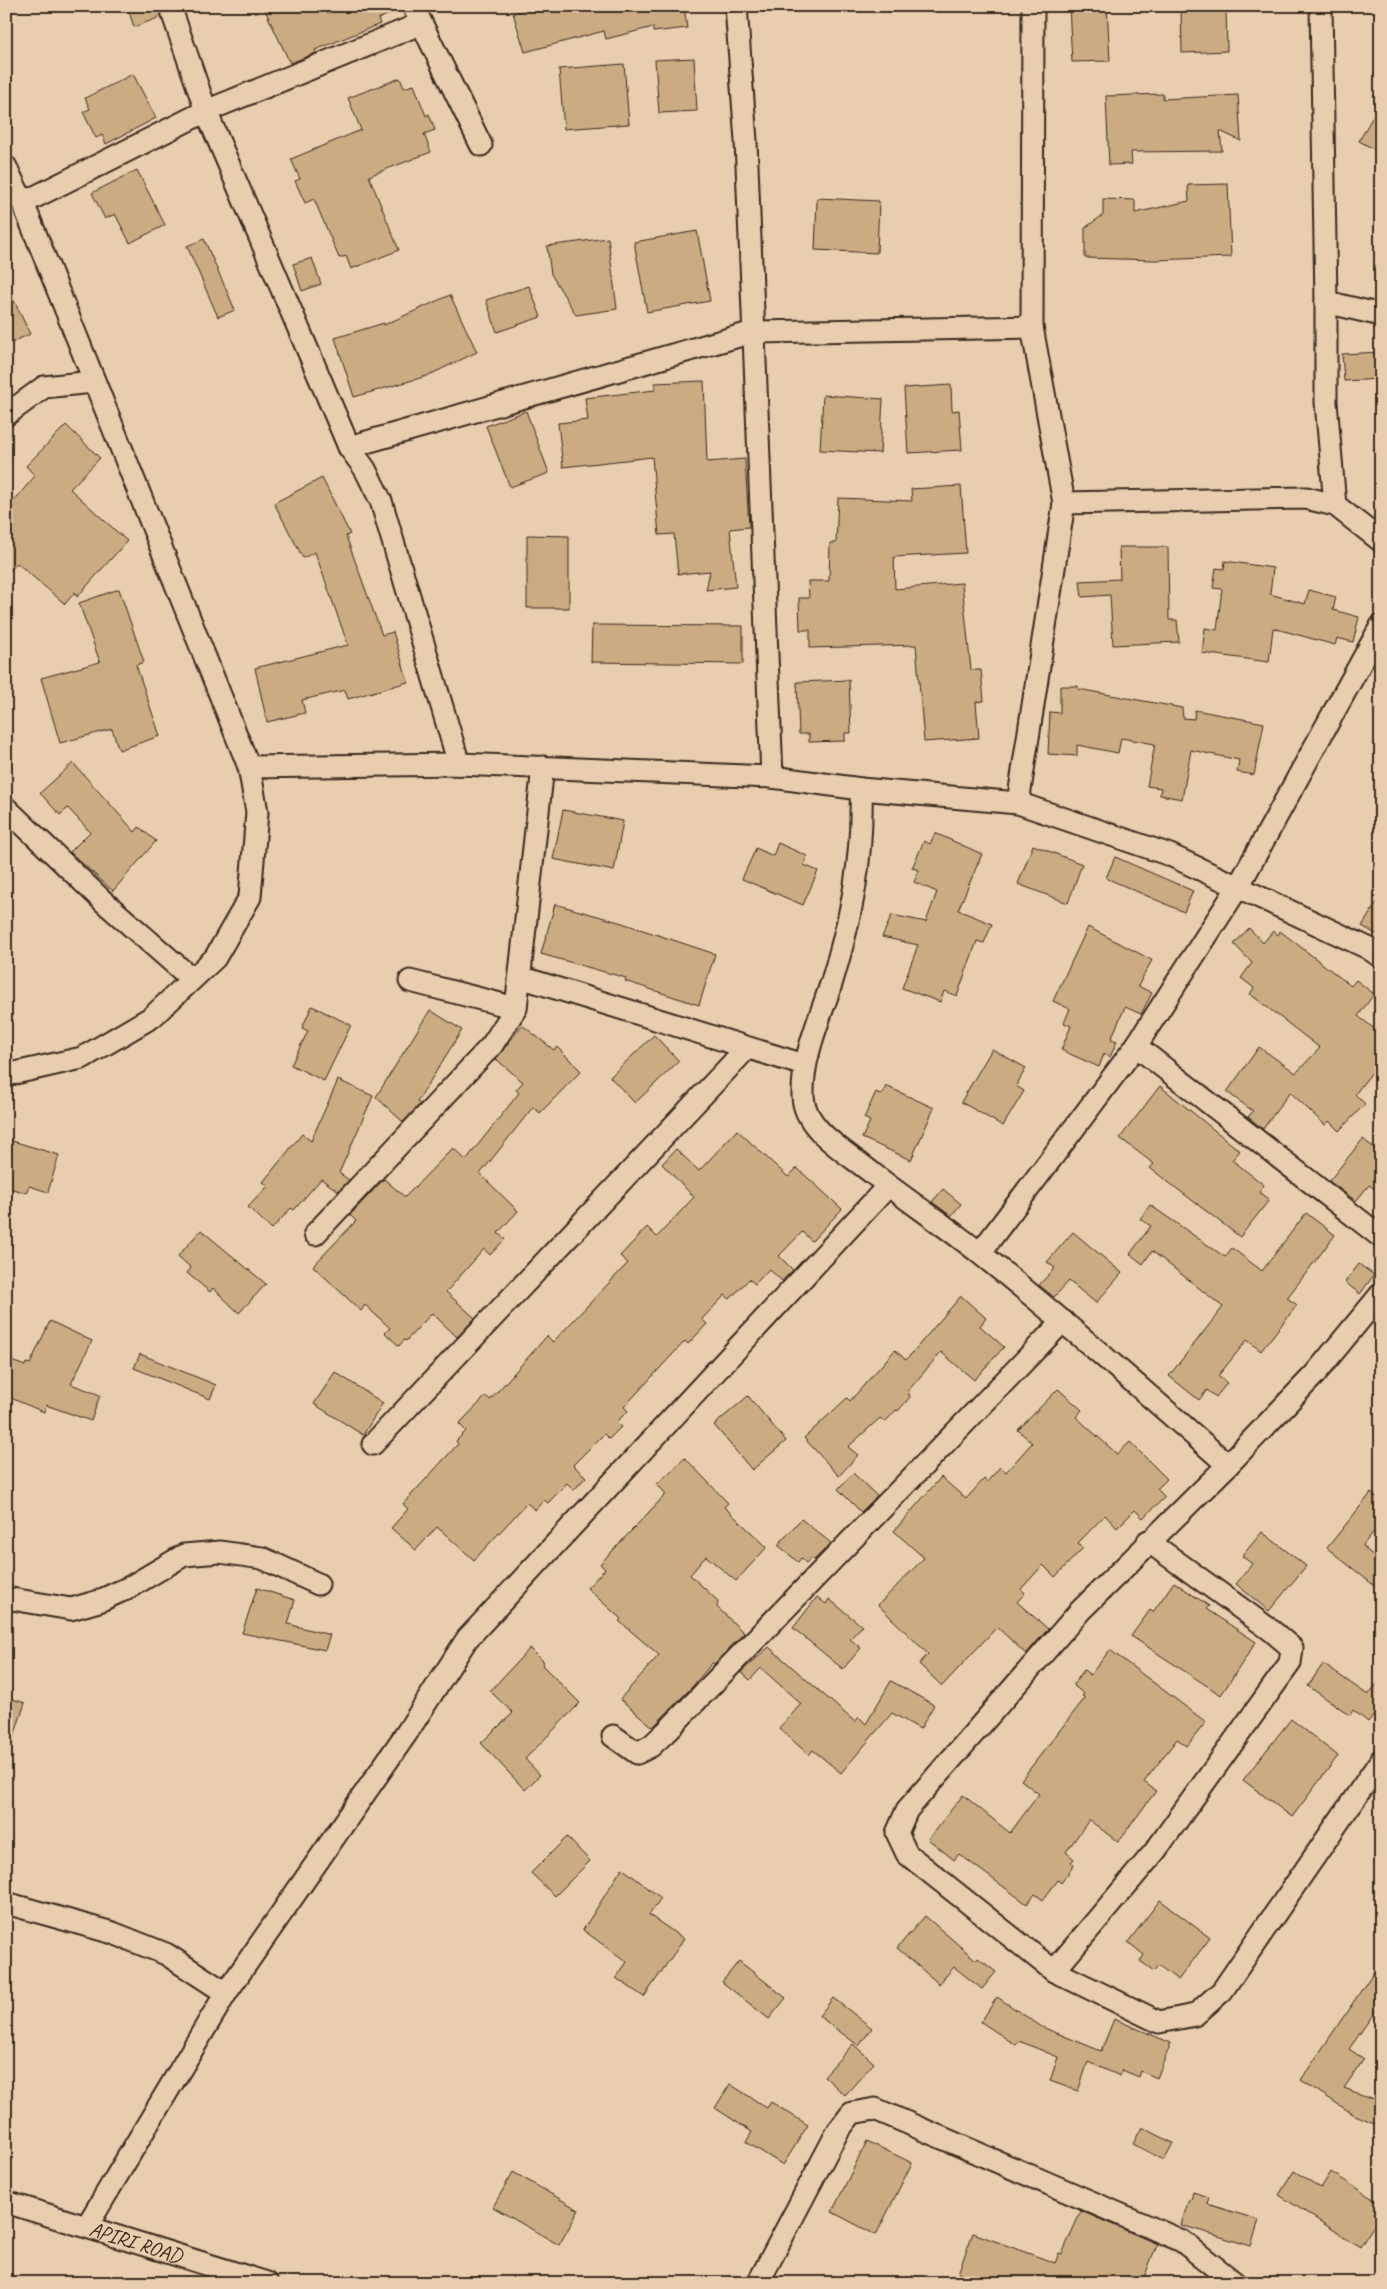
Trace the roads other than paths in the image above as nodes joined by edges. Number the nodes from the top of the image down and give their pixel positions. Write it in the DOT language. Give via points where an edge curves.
graph roads {
  1 [pos="170,6"];
  2 [pos="736,6"];
  3 [pos="1033,6"];
  4 [pos="1321,6"];
  5 [pos="416,15"];
  6 [pos="206,111"];
  7 [pos="481,145"];
  8 [pos="6,168"];
  9 [pos="23,202"];
  10 [pos="1326,302"];
  11 [pos="1381,315"];
  12 [pos="1032,327"];
  13 [pos="753,332"];
  14 [pos="93,382"];
  15 [pos="6,414"];
  16 [pos="349,447"];
  17 [pos="1064,503"];
  18 [pos="1334,505"];
  19 [pos="1381,541"];
  20 [pos="1381,626"];
  21 [pos="459,764"];
  22 [pos="249,767"];
  23 [pos="543,767"];
  24 [pos="772,777"];
  25 [pos="861,789"];
  26 [pos="1018,803"];
  27 [pos="6,808"];
  28 [pos="1238,887"];
  29 [pos="1381,957"];
  30 [pos="520,977"];
  31 [pos="192,979"];
  32 [pos="410,981"];
  33 [pos="516,1008"];
  34 [pos="1136,1046"];
  35 [pos="747,1048"];
  36 [pos="804,1065"];
  37 [pos="6,1075"];
  38 [pos="888,1186"];
  39 [pos="315,1234"];
  40 [pos="1381,1237"];
  41 [pos="980,1253"];
  42 [pos="1381,1294"];
  43 [pos="1063,1321"];
  44 [pos="373,1444"];
  45 [pos="1228,1464"];
  46 [pos="1148,1541"];
  47 [pos="318,1584"];
  48 [pos="6,1598"];
  49 [pos="613,1736"];
  50 [pos="1381,1760"];
  51 [pos="6,1903"];
  52 [pos="1054,1971"];
  53 [pos="226,1993"];
  54 [pos="6,2202"];
  55 [pos="87,2226"];
  56 [pos="267,2283"];
  57 [pos="758,2283"];
  58 [pos="1235,2283"];
  1 -- 6 [label="street"];
  2 -- 13 [label="street" via="746,140"];
  3 -- 12 [label="street"];
  4 -- 10 [label="street"];
  5 -- 6 [label="street"];
  5 -- 7 [label="street"];
  6 -- 9 [label="street"];
  6 -- 16 [label="street"];
  8 -- 9 [label="street"];
  9 -- 14 [label="street"];
  10 -- 11 [label="street"];
  10 -- 18 [label="street" via="1326,402"];
  12 -- 13 [label="street"];
  12 -- 17 [label="street"];
  13 -- 16 [label="street"];
  13 -- 24 [label="street"];
  14 -- 15 [label="street" via="44,387"];
  14 -- 22 [label="street"];
  16 -- 21 [label="street" via="365,469 381,501"];
  17 -- 18 [label="street" via="1306,498"];
  17 -- 26 [label="street"];
  18 -- 19 [label="street"];
  20 -- 28 [label="street"];
  21 -- 22 [label="street"];
  21 -- 23 [label="street"];
  22 -- 31 [label="street" via="257,812 250,897 215,958"];
  23 -- 24 [label="street"];
  23 -- 30 [label="street"];
  24 -- 25 [label="street"];
  25 -- 26 [label="street"];
  25 -- 36 [label="street" via="862,831 857,885 833,979"];
  26 -- 28 [label="street" via="1170,855"];
  27 -- 31 [label="street" via="103,901"];
  28 -- 29 [label="street"];
  28 -- 34 [label="street"];
  30 -- 33 [label="street"];
  30 -- 35 [label="street"];
  31 -- 37 [label="street" via="152,1017 82,1058"];
  32 -- 33 [label="street"];
  33 -- 39 [label="street" via="492,1045"];
  34 -- 40 [label="street"];
  34 -- 41 [label="street"];
  35 -- 36 [label="street"];
  35 -- 44 [label="street"];
  36 -- 38 [label="street" via="803,1099 811,1122"];
  38 -- 41 [label="street"];
  38 -- 53 [label="street" via="467,1639 406,1734"];
  41 -- 43 [label="street"];
  42 -- 45 [label="street" via="1315,1374"];
  43 -- 45 [label="street"];
  43 -- 49 [label="street" via="651,1746 637,1753"];
  45 -- 46 [label="street"];
  46 -- 52 [label="street" via="1292,1648 1290,1663 1156,1850"];
  46 -- 52 [label="street" via="1080,1610 907,1810 897,1832 907,1854"];
  47 -- 48 [label="street" via="262,1558 220,1552 184,1555 130,1587 71,1609"];
  50 -- 52 [label="street" via="1222,1991 1195,2015 1159,2022"];
  51 -- 53 [label="street" via="113,1933 166,1954"];
  53 -- 55 [label="street"];
  54 -- 55 [label="street, APIRI ROAD"];
  55 -- 56 [label="street, APIRI ROAD"];
  57 -- 58 [label="street" via="838,2131 852,2113 875,2110 1182,2241"];
}
